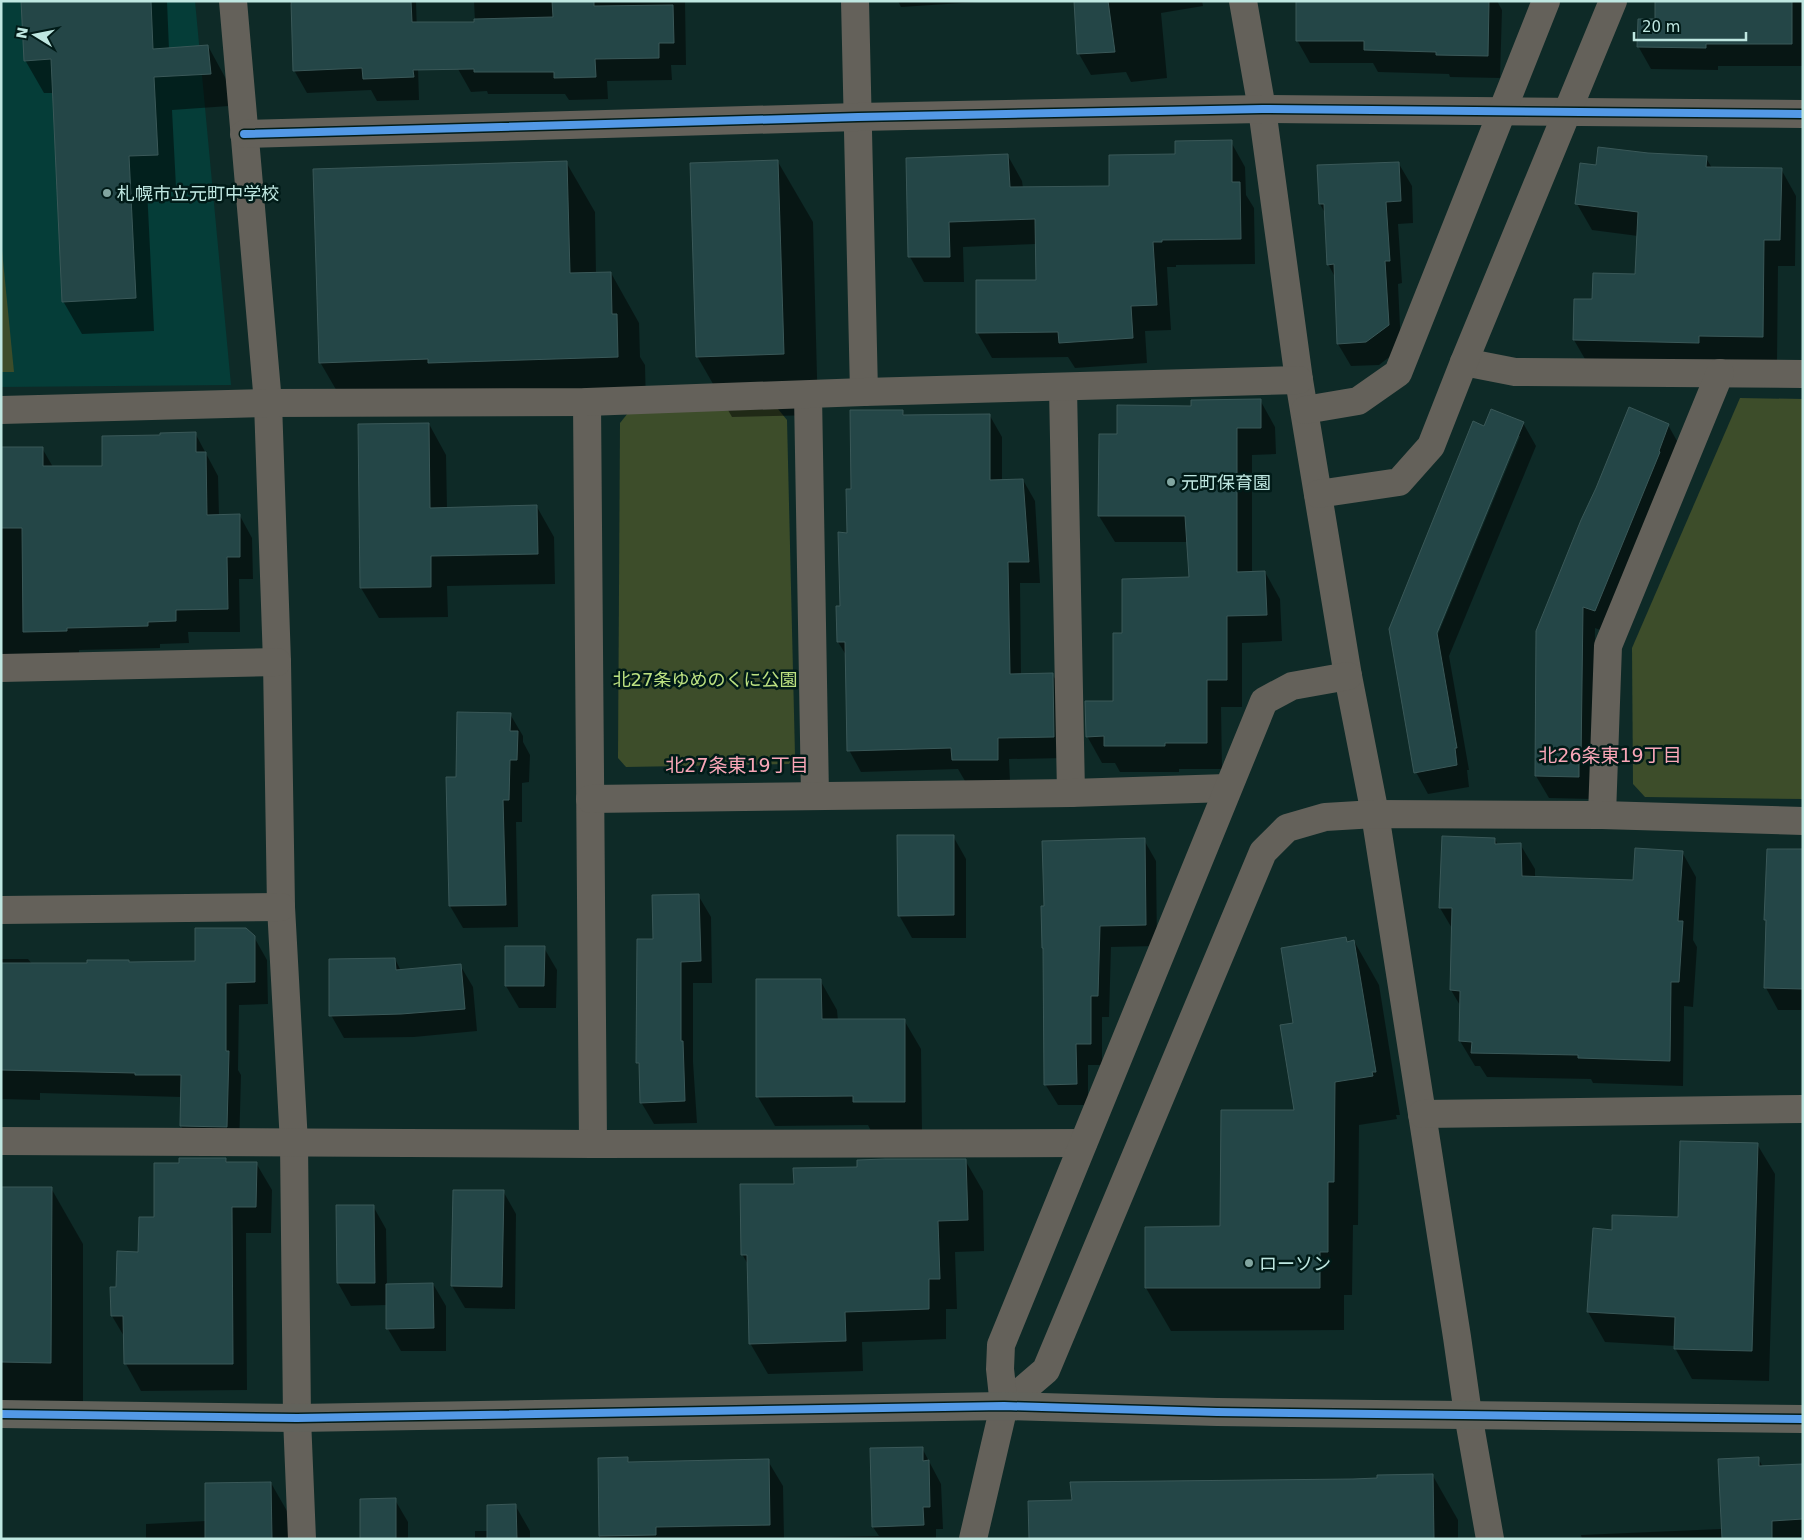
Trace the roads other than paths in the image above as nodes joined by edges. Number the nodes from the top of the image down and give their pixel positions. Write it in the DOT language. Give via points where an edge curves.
graph roads {
  1 [pos="233,1"];
  2 [pos="854,1"];
  3 [pos="1243,1"];
  4 [pos="1546,1"];
  5 [pos="1613,1"];
  6 [pos="1262,109"];
  7 [pos="1568,111"];
  8 [pos="1501,112"];
  9 [pos="1803,114"];
  10 [pos="858,117"];
  11 [pos="244,134"];
  12 [pos="1464,362"];
  13 [pos="1720,373"];
  14 [pos="1803,374"];
  15 [pos="1299,380"];
  16 [pos="1063,388"];
  17 [pos="864,392"];
  18 [pos="808,395"];
  19 [pos="587,402"];
  20 [pos="268,403"];
  21 [pos="1,410"];
  22 [pos="1305,410"];
  23 [pos="1318,494"];
  24 [pos="277,662"];
  25 [pos="1,668"];
  26 [pos="1348,676"];
  27 [pos="1227,788"];
  28 [pos="1071,793"];
  29 [pos="815,796"];
  30 [pos="590,799"];
  31 [pos="1375,814"];
  32 [pos="1602,815"];
  33 [pos="1803,821"];
  34 [pos="281,907"];
  35 [pos="1,910"];
  36 [pos="1803,1109"];
  37 [pos="1422,1114"];
  38 [pos="1,1141"];
  39 [pos="294,1143"];
  40 [pos="593,1144"];
  41 [pos="1082,1144"];
  42 [pos="1004,1406"];
  43 [pos="1,1414"];
  44 [pos="1468,1414"];
  45 [pos="297,1418"];
  46 [pos="1803,1419"];
  47 [pos="302,1539"];
  48 [pos="973,1539"];
  49 [pos="1490,1539"];
  1 -- 11 [label="street"];
  2 -- 10 [label="street"];
  3 -- 6 [label="street"];
  4 -- 8 [label="street"];
  5 -- 7 [label="street"];
  6 -- 8 [label="street"];
  6 -- 10 [label="street"];
  6 -- 15 [label="street"];
  7 -- 8 [label="street"];
  7 -- 9 [label="street"];
  7 -- 12 [label="street"];
  8 -- 22 [label="street" via="1398,373 1358,401"];
  10 -- 11 [label="street"];
  10 -- 17 [label="street"];
  11 -- 20 [label="street"];
  12 -- 13 [label="street" via="1515,372"];
  12 -- 23 [label="street" via="1431,446 1399,482"];
  13 -- 14 [label="street"];
  13 -- 32 [label="street" via="1608,646"];
  15 -- 16 [label="street"];
  15 -- 22 [label="street"];
  16 -- 17 [label="street"];
  16 -- 28 [label="street"];
  17 -- 18 [label="street"];
  18 -- 19 [label="street"];
  18 -- 29 [label="street"];
  19 -- 20 [label="street"];
  19 -- 30 [label="street"];
  20 -- 21 [label="street"];
  20 -- 24 [label="street"];
  22 -- 23 [label="street"];
  23 -- 26 [label="street"];
  24 -- 25 [label="street"];
  24 -- 34 [label="street"];
  26 -- 27 [label="street" via="1292,686 1264,701"];
  26 -- 31 [label="street"];
  27 -- 28 [label="street"];
  27 -- 41 [label="street"];
  28 -- 29 [label="street"];
  29 -- 30 [label="street"];
  30 -- 40 [label="street"];
  31 -- 32 [label="street"];
  31 -- 37 [label="street"];
  31 -- 42 [label="street" via="1325,817 1286,828 1263,852 1046,1370"];
  32 -- 33 [label="street"];
  34 -- 35 [label="street"];
  34 -- 39 [label="street"];
  36 -- 37 [label="street"];
  37 -- 44 [label="street"];
  38 -- 39 [label="street"];
  39 -- 40 [label="street"];
  39 -- 45 [label="street"];
  40 -- 41 [label="street"];
  41 -- 42 [label="street" via="1001,1345"];
  42 -- 44 [label="street"];
  42 -- 45 [label="street"];
  42 -- 48 [label="street"];
  43 -- 45 [label="street"];
  44 -- 46 [label="street"];
  44 -- 49 [label="street"];
  45 -- 47 [label="street"];
}
